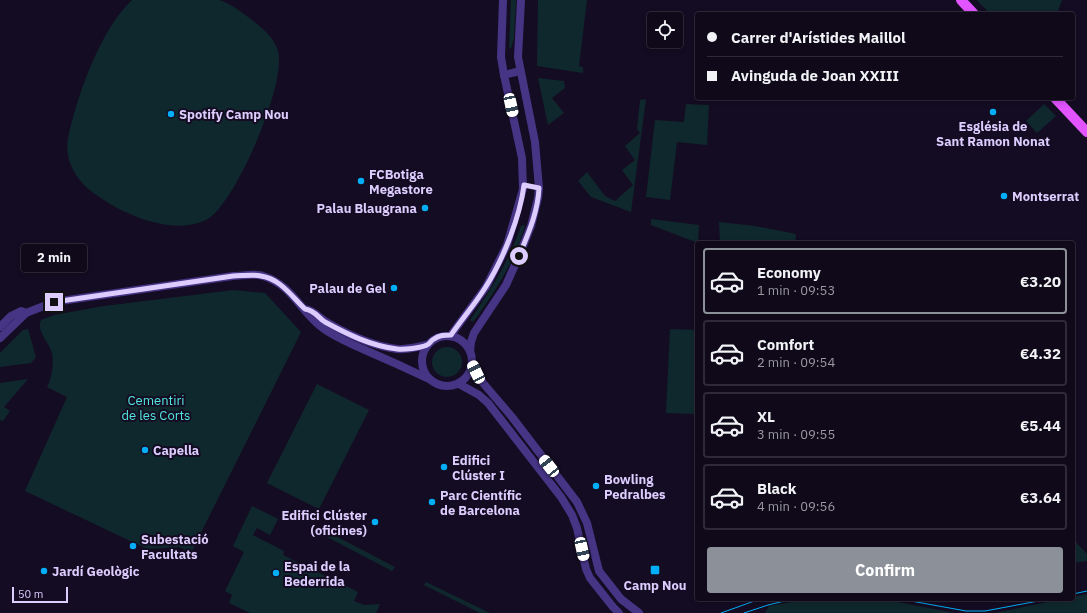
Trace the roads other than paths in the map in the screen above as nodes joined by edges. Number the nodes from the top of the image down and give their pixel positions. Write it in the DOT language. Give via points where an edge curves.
graph roads {
  1 [pos="503,0"];
  2 [pos="521,0"];
  3 [pos="961,0"];
  4 [pos="972,12"];
  5 [pos="520,71"];
  6 [pos="504,75"];
  7 [pos="1057,100"];
  8 [pos="1087,132"];
  9 [pos="524,187"];
  10 [pos="539,188"];
  11 [pos="538,198"];
  12 [pos="305,309"];
  13 [pos="26,313"];
  14 [pos="0,327"];
  15 [pos="451,335"];
  16 [pos="0,338"];
  17 [pos="427,345"];
  18 [pos="470,351"];
  19 [pos="472,363"];
  20 [pos="429,379"];
  21 [pos="460,384"];
  22 [pos="619,613"];
  23 [pos="639,613"];
  1 -- 6 [label="street" via="501,54"];
  2 -- 5 [label="street" via="518,57"];
  3 -- 4 [label="main road"];
  5 -- 6 [label="street"];
  5 -- 10 [label="street" via="534,142"];
  6 -- 9 [label="street" via="521,150"];
  7 -- 8 [label="main road"];
  9 -- 10 [label="street"];
  9 -- 11 [label="street"];
  9 -- 15 [label="street" via="507,245 486,287"];
  10 -- 11 [label="street"];
  11 -- 18 [label="street" via="531,226 519,256 506,285 474,333"];
  12 -- 13 [label="street" via="280,284 256,275 64,300 43,305"];
  12 -- 17 [label="street" via="312,310 346,334 366,342 396,349"];
  12 -- 20 [label="street" via="307,315 341,339"];
  13 -- 14 [label="street" via="21,311"];
  13 -- 16 [label="street"];
  15 -- 17 [label="street" via="442,335"];
  15 -- 18 [label="street" via="461,340"];
  17 -- 20 [label="street" via="422,356 422,364"];
  18 -- 19 [label="street"];
  19 -- 21 [label="street" via="467,377"];
  19 -- 23 [label="street" via="483,383 512,417 580,508 587,523 599,571 620,599"];
  20 -- 21 [label="street" via="445,386"];
  21 -- 22 [label="street" via="488,403 561,497 574,519 590,578"];
}
